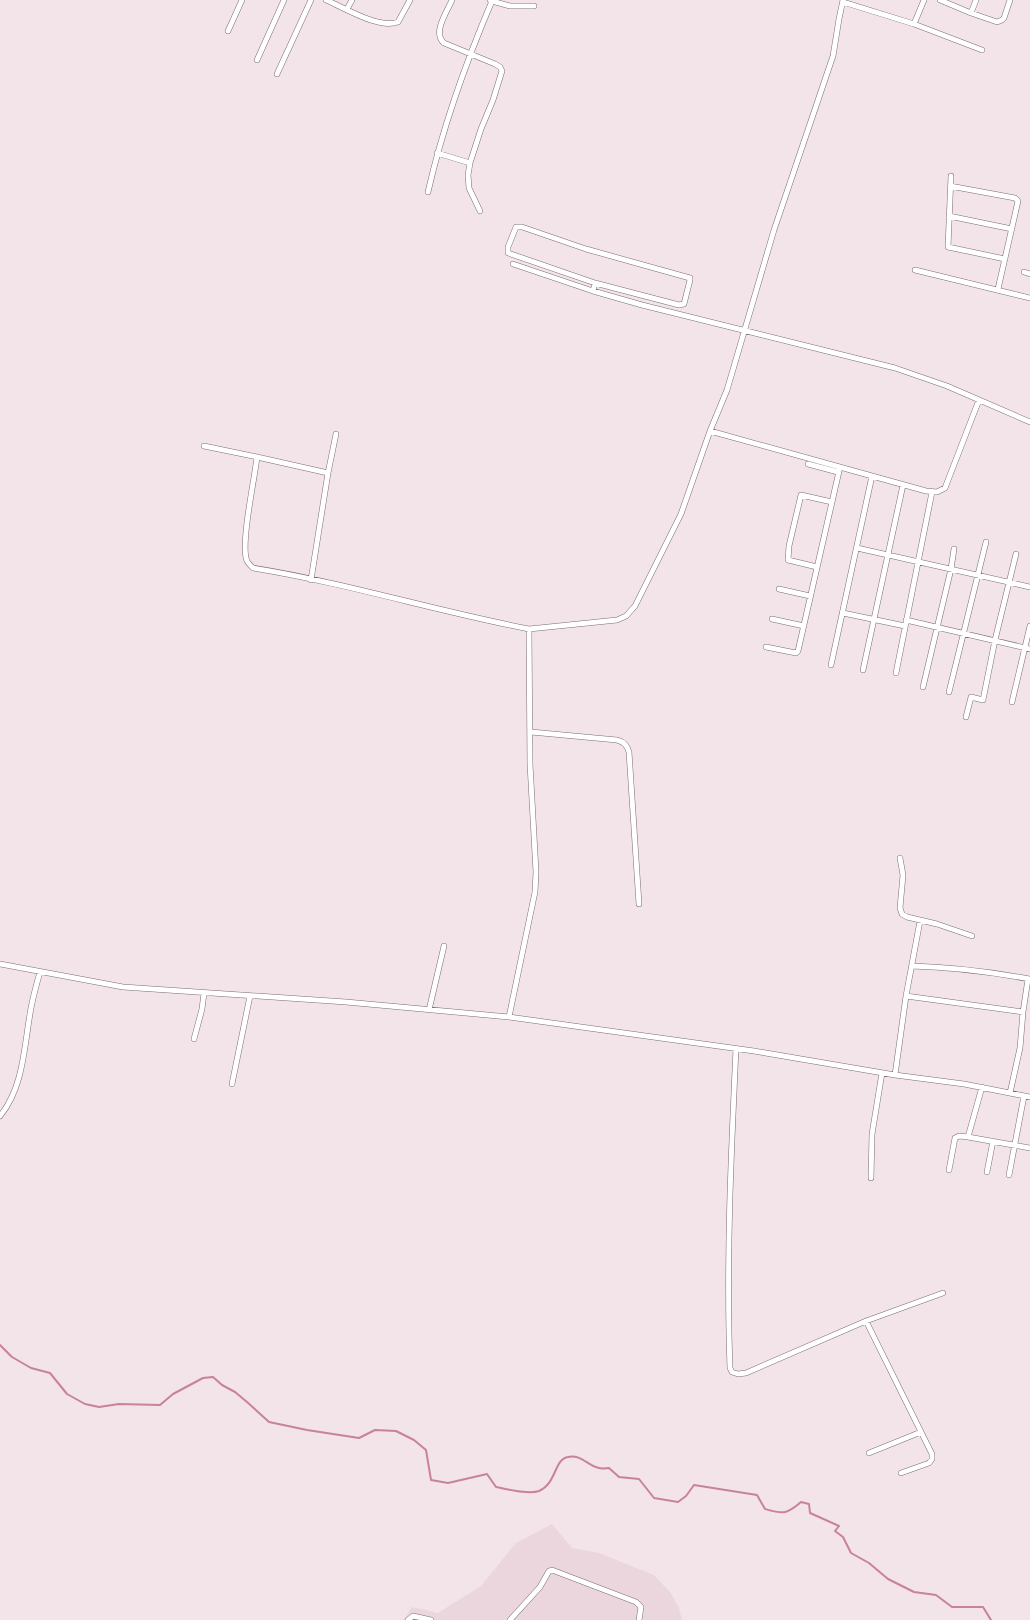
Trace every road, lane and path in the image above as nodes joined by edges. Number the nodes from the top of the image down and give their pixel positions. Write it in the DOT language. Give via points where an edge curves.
graph roads {
  1 [pos="242,0"];
  2 [pos="284,0"];
  3 [pos="310,0"];
  4 [pos="326,0"];
  5 [pos="352,0"];
  6 [pos="410,0"];
  7 [pos="452,0"];
  8 [pos="491,0"];
  9 [pos="924,0"];
  10 [pos="941,0"];
  11 [pos="976,0"];
  12 [pos="1010,0"];
  13 [pos="843,1"];
  14 [pos="534,6"];
  15 [pos="347,9"];
  16 [pos="971,13"];
  17 [pos="914,24"];
  18 [pos="228,31"];
  19 [pos="982,50"];
  20 [pos="470,54"];
  21 [pos="257,60"];
  22 [pos="277,74"];
  23 [pos="437,153"];
  24 [pos="470,163"];
  25 [pos="951,176"];
  26 [pos="950,186"];
  27 [pos="428,192"];
  28 [pos="480,211"];
  29 [pos="949,216"];
  30 [pos="1012,229"];
  31 [pos="1005,259"];
  32 [pos="513,264"];
  33 [pos="915,270"];
  34 [pos="1024,272"];
  35 [pos="1030,274"];
  36 [pos="595,283"];
  37 [pos="998,289"];
  38 [pos="593,291"];
  39 [pos="1030,298"];
  40 [pos="744,331"];
  41 [pos="979,400"];
  42 [pos="1030,422"];
  43 [pos="710,431"];
  44 [pos="336,434"];
  45 [pos="204,446"];
  46 [pos="257,457"];
  47 [pos="808,464"];
  48 [pos="839,470"];
  49 [pos="328,473"];
  50 [pos="872,476"];
  51 [pos="903,485"];
  52 [pos="932,492"];
  53 [pos="832,502"];
  54 [pos="986,542"];
  55 [pos="857,548"];
  56 [pos="954,549"];
  57 [pos="1016,554"];
  58 [pos="888,555"];
  59 [pos="918,562"];
  60 [pos="817,568"];
  61 [pos="951,569"];
  62 [pos="978,575"];
  63 [pos="311,580"];
  64 [pos="1010,582"];
  65 [pos="1030,587"];
  66 [pos="779,589"];
  67 [pos="810,596"];
  68 [pos="843,613"];
  69 [pos="772,619"];
  70 [pos="874,619"];
  71 [pos="905,623"];
  72 [pos="804,626"];
  73 [pos="1030,626"];
  74 [pos="937,627"];
  75 [pos="529,629"];
  76 [pos="963,633"];
  77 [pos="995,640"];
  78 [pos="766,647"];
  79 [pos="1027,648"];
  80 [pos="831,664"];
  81 [pos="863,670"];
  82 [pos="896,673"];
  83 [pos="922,687"];
  84 [pos="949,692"];
  85 [pos="1012,702"];
  86 [pos="966,717"];
  87 [pos="531,732"];
  88 [pos="900,858"];
  89 [pos="640,904"];
  90 [pos="920,921"];
  91 [pos="972,936"];
  92 [pos="444,946"];
  93 [pos="0,964"];
  94 [pos="912,966"];
  95 [pos="40,972"];
  96 [pos="1029,979"];
  97 [pos="204,992"];
  98 [pos="250,996"];
  99 [pos="906,996"];
  100 [pos="429,1010"];
  101 [pos="1023,1012"];
  102 [pos="509,1017"];
  103 [pos="194,1039"];
  104 [pos="736,1049"];
  105 [pos="882,1073"];
  106 [pos="895,1075"];
  107 [pos="232,1084"];
  108 [pos="982,1088"];
  109 [pos="1010,1093"];
  110 [pos="1024,1096"];
  111 [pos="1030,1097"];
  112 [pos="0,1116"];
  113 [pos="968,1137"];
  114 [pos="993,1141"];
  115 [pos="1015,1146"];
  116 [pos="1030,1148"];
  117 [pos="949,1170"];
  118 [pos="987,1172"];
  119 [pos="1009,1175"];
  120 [pos="871,1178"];
  121 [pos="943,1293"];
  122 [pos="866,1321"];
  123 [pos="921,1432"];
  124 [pos="868,1453"];
  125 [pos="901,1473"];
  126 [pos="408,1620"];
  127 [pos="431,1620"];
  128 [pos="510,1620"];
  129 [pos="639,1620"];
  1 -- 18 [label="street"];
  2 -- 21 [label="street"];
  3 -- 22 [label="street"];
  4 -- 15 [label="street"];
  5 -- 15 [label="street"];
  6 -- 15 [label="street" via="401,19 395,23 385,24"];
  7 -- 20 [label="street" via="440,28 439,37 444,43"];
  8 -- 14 [label="street" via="510,6"];
  8 -- 20 [label="street"];
  9 -- 17 [label="street"];
  10 -- 16 [label="street"];
  11 -- 16 [label="street"];
  12 -- 16 [label="street" via="1000,22"];
  13 -- 17 [label="street"];
  13 -- 40 [label="street" via="833,56 774,230"];
  17 -- 19 [label="street"];
  20 -- 23 [label="street"];
  20 -- 24 [label="street" via="498,65 502,71"];
  23 -- 24 [label="street"];
  23 -- 27 [label="street"];
  24 -- 28 [label="street" via="468,182"];
  25 -- 26 [label="street"];
  26 -- 29 [label="street"];
  26 -- 30 [label="street" via="1016,199 1018,202"];
  29 -- 30 [label="street"];
  29 -- 31 [label="street" via="948,247"];
  30 -- 31 [label="street"];
  31 -- 37 [label="street"];
  32 -- 38 [label="street"];
  33 -- 37 [label="street"];
  34 -- 35 [label="street"];
  36 -- 36 [label="street" via="679,305 684,304 690,280 516,227 508,253"];
  36 -- 38 [label="street"];
  37 -- 39 [label="street"];
  38 -- 40 [label="street"];
  40 -- 41 [label="street" via="895,368"];
  40 -- 43 [label="street" via="728,390"];
  41 -- 42 [label="street"];
  41 -- 52 [label="street" via="945,488"];
  43 -- 48 [label="street"];
  43 -- 75 [label="street" via="681,514 644,591 626,616 604,623"];
  44 -- 49 [label="street"];
  45 -- 46 [label="street"];
  46 -- 49 [label="street"];
  46 -- 63 [label="street" via="246,531 247,560 253,568"];
  47 -- 48 [label="street"];
  48 -- 50 [label="street"];
  48 -- 53 [label="street"];
  49 -- 63 [label="street"];
  50 -- 51 [label="street"];
  50 -- 55 [label="street"];
  51 -- 52 [label="street"];
  51 -- 58 [label="street"];
  52 -- 59 [label="street"];
  53 -- 60 [label="street"];
  53 -- 60 [label="street" via="801,495 789,546 788,560"];
  54 -- 62 [label="street"];
  55 -- 58 [label="street"];
  55 -- 68 [label="street"];
  56 -- 61 [label="street"];
  57 -- 64 [label="street"];
  58 -- 59 [label="street"];
  58 -- 70 [label="street"];
  59 -- 61 [label="street"];
  59 -- 71 [label="street"];
  60 -- 67 [label="street"];
  61 -- 62 [label="street"];
  61 -- 74 [label="street"];
  62 -- 64 [label="street"];
  62 -- 76 [label="street"];
  63 -- 75 [label="street"];
  64 -- 65 [label="street"];
  64 -- 77 [label="street"];
  66 -- 67 [label="street"];
  67 -- 72 [label="street"];
  68 -- 70 [label="street"];
  68 -- 80 [label="street"];
  69 -- 72 [label="street"];
  70 -- 71 [label="street"];
  70 -- 81 [label="street"];
  71 -- 74 [label="street"];
  71 -- 82 [label="street"];
  72 -- 78 [label="street" via="796,653"];
  73 -- 79 [label="street"];
  74 -- 76 [label="street"];
  74 -- 83 [label="street"];
  75 -- 87 [label="street"];
  76 -- 77 [label="street"];
  76 -- 84 [label="street"];
  77 -- 79 [label="street"];
  77 -- 86 [label="street" via="983,700 971,697"];
  79 -- 85 [label="street"];
  87 -- 89 [label="street" via="617,740 623,741 626,745 629,752"];
  87 -- 102 [label="street" via="530,783 535,892"];
  88 -- 90 [label="street" via="903,882 901,912"];
  90 -- 91 [label="street"];
  90 -- 94 [label="street"];
  92 -- 100 [label="street"];
  93 -- 95 [label="street"];
  94 -- 96 [label="street" via="938,966"];
  94 -- 99 [label="street"];
  95 -- 97 [label="street" via="116,986"];
  95 -- 112 [label="street" via="14,1096"];
  96 -- 101 [label="street"];
  97 -- 98 [label="street"];
  97 -- 103 [label="street"];
  98 -- 100 [label="street"];
  98 -- 107 [label="street"];
  99 -- 101 [label="street"];
  99 -- 106 [label="street"];
  100 -- 102 [label="street"];
  101 -- 109 [label="street" via="1020,1048"];
  102 -- 104 [label="street"];
  104 -- 105 [label="street"];
  104 -- 122 [label="street" via="729,1253 731,1370 735,1374 746,1373"];
  105 -- 106 [label="street"];
  105 -- 120 [label="street" via="872,1134"];
  106 -- 108 [label="street"];
  108 -- 109 [label="street"];
  108 -- 113 [label="street"];
  109 -- 110 [label="street"];
  110 -- 111 [label="street"];
  110 -- 115 [label="street"];
  113 -- 114 [label="street"];
  113 -- 117 [label="street" via="955,1138"];
  114 -- 115 [label="street"];
  114 -- 118 [label="street"];
  115 -- 116 [label="street"];
  115 -- 119 [label="street"];
  121 -- 122 [label="street"];
  122 -- 123 [label="street"];
  123 -- 124 [label="street"];
  123 -- 125 [label="street" via="931,1452 931,1461"];
  126 -- 127 [label="street" via="413,1616"];
  128 -- 129 [label="street" via="552,1570 636,1602 641,1607"];
}
